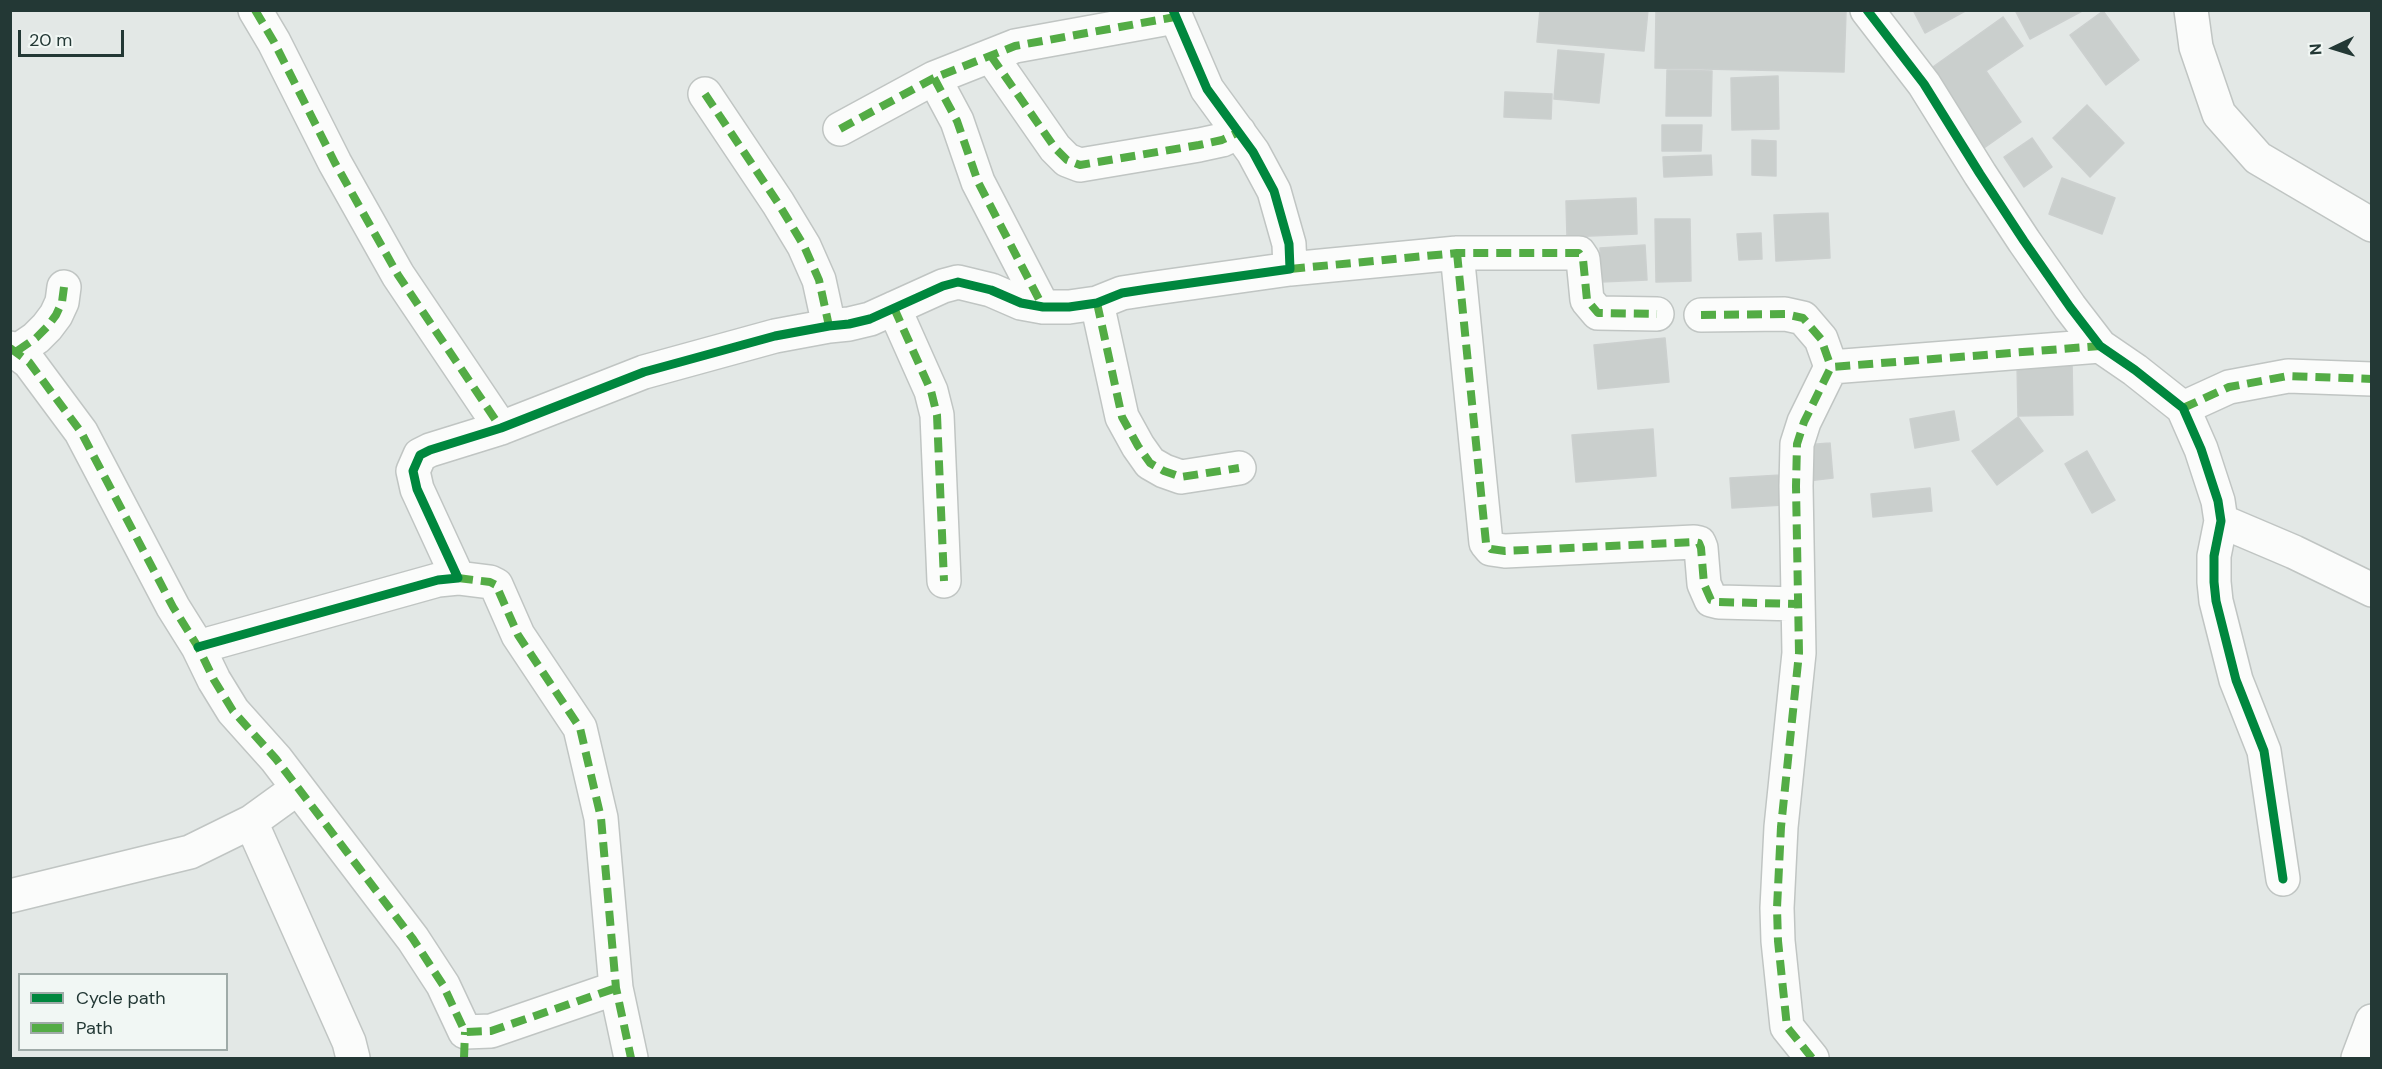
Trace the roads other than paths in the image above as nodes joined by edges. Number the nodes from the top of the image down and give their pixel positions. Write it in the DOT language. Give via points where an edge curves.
graph roads {
  1 [pos="255,10"];
  2 [pos="1867,10"];
  3 [pos="2191,10"];
  4 [pos="1174,14"];
  5 [pos="991,56"];
  6 [pos="934,78"];
  7 [pos="705,94"];
  8 [pos="840,129"];
  9 [pos="1239,132"];
  10 [pos="2372,225"];
  11 [pos="1457,253"];
  12 [pos="1290,269"];
  13 [pos="63,287"];
  14 [pos="1097,303"];
  15 [pos="1042,307"];
  16 [pos="894,308"];
  17 [pos="1657,314"];
  18 [pos="1701,315"];
  19 [pos="829,326"];
  20 [pos="2100,345"];
  21 [pos="14,349"];
  22 [pos="1831,367"];
  23 [pos="2372,379"];
  24 [pos="2182,408"];
  25 [pos="501,428"];
  26 [pos="1239,468"];
  27 [pos="2221,521"];
  28 [pos="458,578"];
  29 [pos="944,581"];
  30 [pos="2372,590"];
  31 [pos="1798,604"];
  32 [pos="198,647"];
  33 [pos="298,788"];
  34 [pos="251,822"];
  35 [pos="2283,879"];
  36 [pos="10,896"];
  37 [pos="616,988"];
  38 [pos="2372,1021"];
  39 [pos="464,1045"];
  40 [pos="353,1059"];
  41 [pos="631,1059"];
  42 [pos="1812,1059"];
  43 [pos="2358,1059"];
  1 -- 25 [label="street" via="398,275"];
  2 -- 20 [label="street" via="1924,84 2024,242"];
  3 -- 10 [label="street" via="2196,47 2219,114 2258,158"];
  4 -- 5 [label="street" via="1015,46"];
  4 -- 9 [label="street" via="1207,89"];
  5 -- 6 [label="street"];
  5 -- 9 [label="street" via="1055,148 1067,160 1080,165 1199,145"];
  6 -- 8 [label="street"];
  6 -- 15 [label="street" via="957,121 978,182"];
  7 -- 19 [label="street" via="804,246 819,280"];
  9 -- 12 [label="street" via="1274,190 1289,244"];
  11 -- 12 [label="street"];
  11 -- 17 [label="street" via="1579,253 1587,300 1598,313"];
  11 -- 31 [label="street" via="1486,543 1491,549 1694,542 1701,548 1704,584 1711,600"];
  12 -- 14 [label="street" via="1122,293"];
  13 -- 21 [label="street" via="62,302 52,321 36,338"];
  14 -- 15 [label="street"];
  14 -- 26 [label="street" via="1122,417 1150,463 1181,477"];
  15 -- 16 [label="street" via="957,282"];
  16 -- 19 [label="street" via="870,319"];
  16 -- 29 [label="street" via="931,391 937,415"];
  18 -- 22 [label="street" via="1785,314 1803,318 1821,339"];
  19 -- 25 [label="street" via="775,336 644,372"];
  20 -- 22 [label="street"];
  20 -- 24 [label="street"];
  21 -- 32 [label="street" via="40,376 81,432"];
  22 -- 31 [label="street" via="1797,444"];
  23 -- 24 [label="street" via="2288,376 2229,387"];
  24 -- 27 [label="street" via="2211,476"];
  25 -- 28 [label="street" via="430,450 420,455 413,471 417,489"];
  27 -- 30 [label="street"];
  27 -- 35 [label="street" via="2214,556 2216,601 2236,680 2264,751"];
  28 -- 32 [label="street" via="438,580"];
  28 -- 37 [label="street" via="496,585 518,635 580,728 601,818"];
  31 -- 42 [label="street" via="1799,653 1777,877 1778,941 1787,1027"];
  32 -- 33 [label="street" via="232,711"];
  33 -- 34 [label="street"];
  33 -- 39 [label="street" via="413,939 443,986"];
  34 -- 36 [label="street" via="190,852"];
  34 -- 40 [label="street" via="349,1042"];
  37 -- 39 [label="street" via="491,1031"];
  37 -- 41 [label="street"];
  38 -- 43 [label="street"];
}
